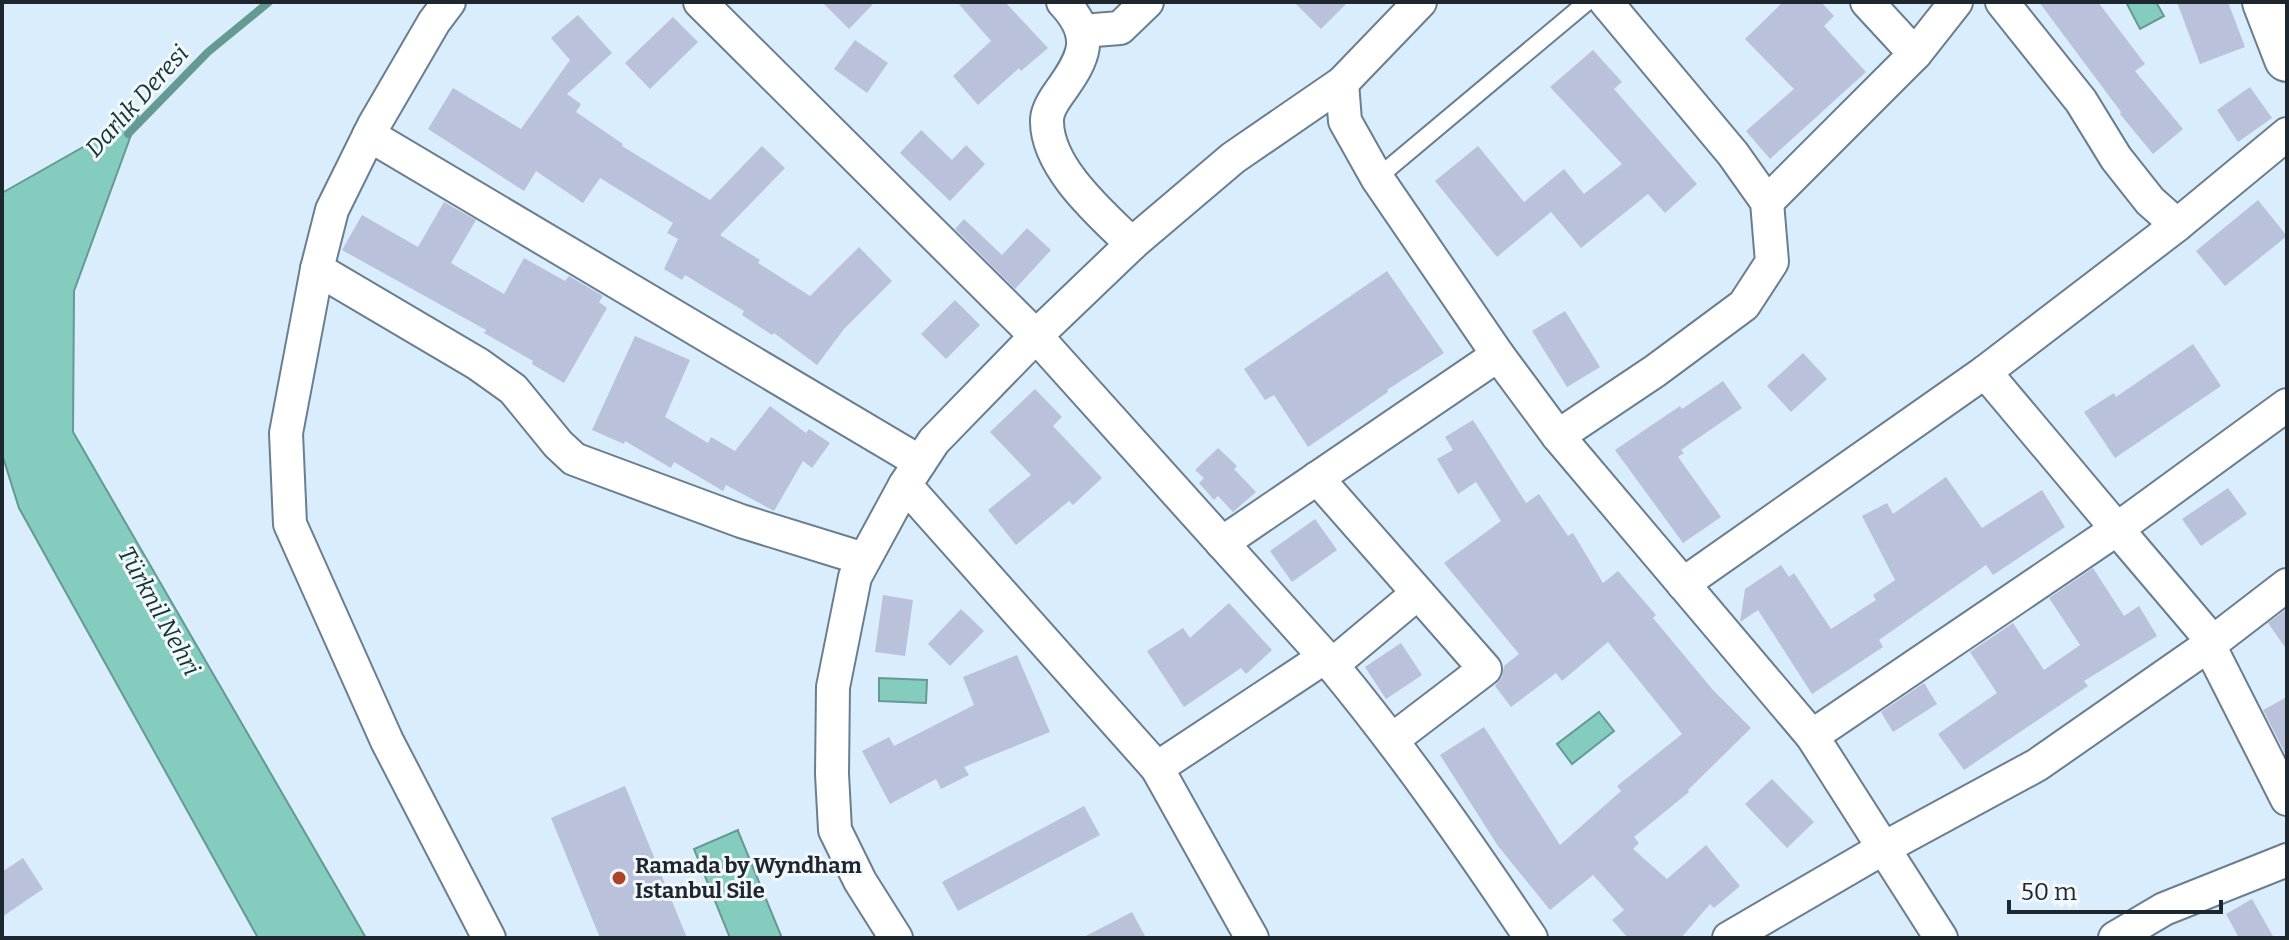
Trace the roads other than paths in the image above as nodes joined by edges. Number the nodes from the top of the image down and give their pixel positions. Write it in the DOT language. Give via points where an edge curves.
graph roads {
  1 [pos="449,2"];
  2 [pos="700,2"];
  3 [pos="1063,2"];
  4 [pos="1147,2"];
  5 [pos="1420,2"];
  6 [pos="1587,2"];
  7 [pos="1606,2"];
  8 [pos="1867,2"];
  9 [pos="1956,2"];
  10 [pos="2002,2"];
  11 [pos="2265,2"];
  12 [pos="1082,31"];
  13 [pos="1915,54"];
  14 [pos="2287,59"];
  15 [pos="1342,83"];
  16 [pos="2287,134"];
  17 [pos="369,135"];
  18 [pos="1377,178"];
  19 [pos="1767,202"];
  20 [pos="2177,225"];
  21 [pos="1132,244"];
  22 [pos="317,269"];
  23 [pos="1036,336"];
  24 [pos="1498,355"];
  25 [pos="1985,372"];
  26 [pos="2287,405"];
  27 [pos="1558,436"];
  28 [pos="912,474"];
  29 [pos="1317,478"];
  30 [pos="2117,529"];
  31 [pos="1222,543"];
  32 [pos="864,559"];
  33 [pos="1683,584"];
  34 [pos="2287,585"];
  35 [pos="1418,593"];
  36 [pos="2211,643"];
  37 [pos="1329,661"];
  38 [pos="1812,736"];
  39 [pos="1392,740"];
  40 [pos="1157,768"];
  41 [pos="2287,799"];
  42 [pos="1882,849"];
  43 [pos="2287,860"];
  44 [pos="489,938"];
  45 [pos="896,938"];
  46 [pos="1252,938"];
  47 [pos="1531,938"];
  48 [pos="1729,938"];
  49 [pos="1941,938"];
  50 [pos="2115,938"];
  1 -- 17 [label="street"];
  2 -- 23 [label="street"];
  3 -- 12 [label="street"];
  4 -- 12 [label="street" via="1120,28"];
  5 -- 15 [label="street"];
  6 -- 18 [label="lane"];
  7 -- 19 [label="street"];
  8 -- 13 [label="street"];
  9 -- 13 [label="street"];
  10 -- 20 [label="street" via="2081,101 2116,158"];
  11 -- 14 [label="street"];
  12 -- 21 [label="street" via="1085,49 1046,118 1051,143 1069,178"];
  13 -- 19 [label="street"];
  15 -- 18 [label="street" via="1345,121"];
  15 -- 21 [label="street" via="1233,158"];
  16 -- 20 [label="street"];
  17 -- 22 [label="street" via="332,210"];
  17 -- 28 [label="street"];
  18 -- 24 [label="street"];
  19 -- 27 [label="street" via="1772,262 1744,305"];
  20 -- 25 [label="street"];
  21 -- 23 [label="street"];
  22 -- 32 [label="street" via="513,389 574,459 741,521"];
  22 -- 44 [label="street" via="286,433 290,524 387,741"];
  23 -- 28 [label="street" via="934,441"];
  23 -- 31 [label="street"];
  24 -- 27 [label="street"];
  24 -- 29 [label="street"];
  25 -- 30 [label="street"];
  25 -- 33 [label="street"];
  26 -- 30 [label="street"];
  27 -- 33 [label="street"];
  28 -- 32 [label="street"];
  28 -- 40 [label="street"];
  29 -- 31 [label="street"];
  29 -- 35 [label="street"];
  30 -- 36 [label="street"];
  30 -- 38 [label="street"];
  31 -- 37 [label="street"];
  32 -- 45 [label="street" via="855,577 833,687 835,830"];
  33 -- 38 [label="street"];
  34 -- 36 [label="street"];
  35 -- 37 [label="street"];
  35 -- 39 [label="street" via="1485,669"];
  36 -- 41 [label="street"];
  36 -- 42 [label="street" via="2037,765"];
  37 -- 39 [label="street"];
  37 -- 40 [label="street"];
  38 -- 42 [label="street"];
  39 -- 47 [label="street"];
  40 -- 46 [label="street"];
  42 -- 48 [label="street"];
  42 -- 49 [label="street"];
  43 -- 50 [label="street" via="2164,909"];
}
